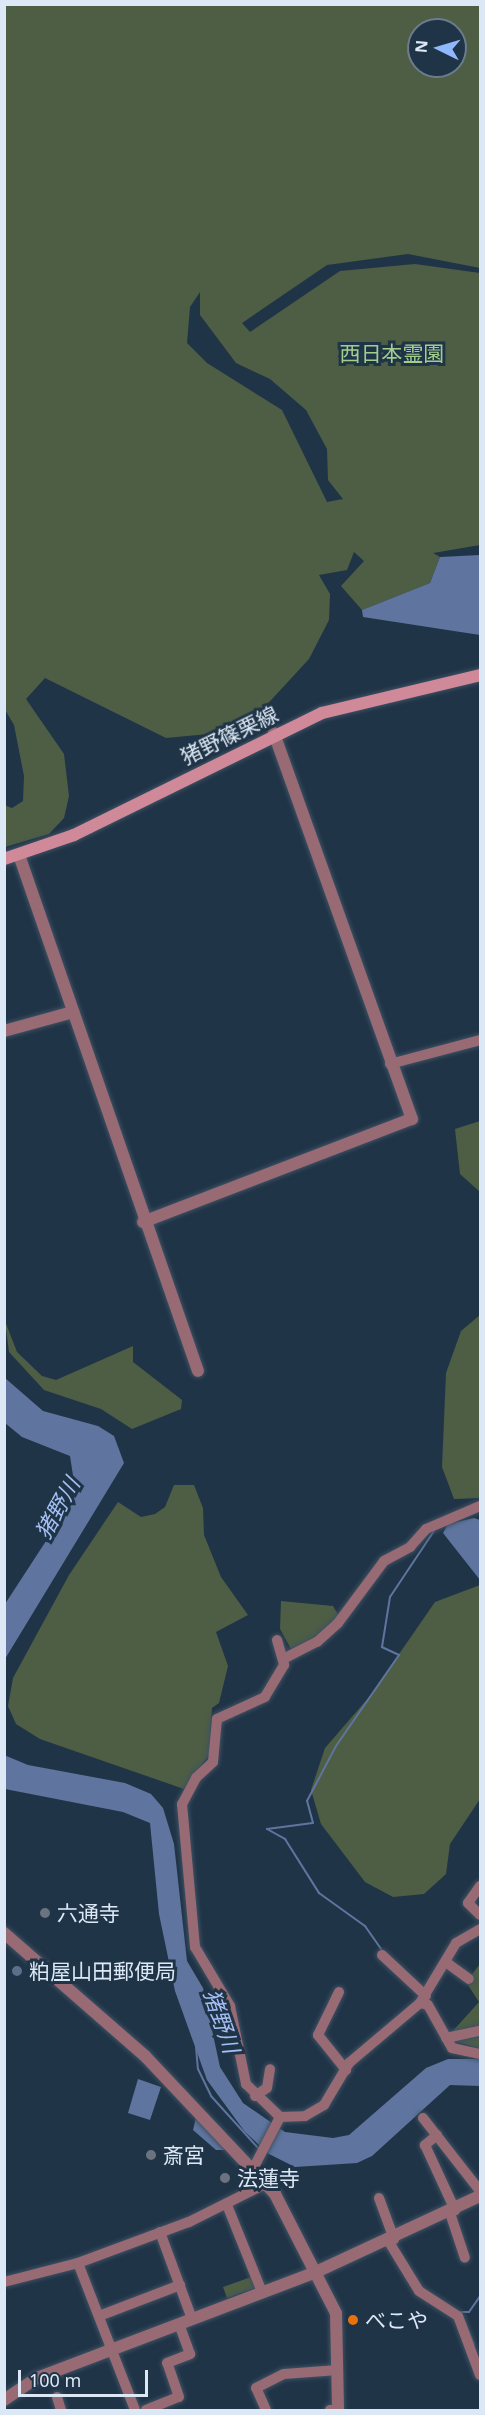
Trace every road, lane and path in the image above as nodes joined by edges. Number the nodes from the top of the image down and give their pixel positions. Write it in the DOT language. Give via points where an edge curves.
graph roads {
  1 [pos="480,675"];
  2 [pos="274,733"];
  3 [pos="19,855"];
  4 [pos="4,859"];
  5 [pos="73,1012"];
  6 [pos="4,1031"];
  7 [pos="480,1040"];
  8 [pos="390,1064"];
  9 [pos="144,1222"];
  10 [pos="198,1371"];
  11 [pos="480,1506"];
  12 [pos="277,1640"];
  13 [pos="285,1658"];
  14 [pos="480,1886"];
  15 [pos="480,1915"];
  16 [pos="480,1929"];
  17 [pos="4,1933"];
  18 [pos="382,1955"];
  19 [pos="447,1963"];
  20 [pos="469,1979"];
  21 [pos="339,1992"];
  22 [pos="423,2000"];
  23 [pos="480,2031"];
  24 [pos="446,2038"];
  25 [pos="480,2054"];
  26 [pos="270,2069"];
  27 [pos="346,2070"];
  28 [pos="255,2096"];
  29 [pos="423,2118"];
  30 [pos="279,2120"];
  31 [pos="437,2135"];
  32 [pos="254,2167"];
  33 [pos="265,2184"];
  34 [pos="480,2191"];
  35 [pos="480,2196"];
  36 [pos="379,2198"];
  37 [pos="227,2205"];
  38 [pos="452,2212"];
  39 [pos="159,2232"];
  40 [pos="391,2240"];
  41 [pos="465,2258"];
  42 [pos="78,2263"];
  43 [pos="316,2272"];
  44 [pos="4,2282"];
  45 [pos="180,2285"];
  46 [pos="262,2292"];
  47 [pos="99,2316"];
  48 [pos="192,2319"];
  49 [pos="179,2324"];
  50 [pos="111,2350"];
  51 [pos="339,2370"];
  52 [pos="480,2375"];
  53 [pos="57,2397"];
  54 [pos="4,2400"];
  55 [pos="61,2410"];
  56 [pos="135,2410"];
  57 [pos="146,2410"];
  58 [pos="266,2410"];
  59 [pos="338,2410"];
  1 -- 2 [label="main road, 猪野篠栗線" via="357,703"];
  2 -- 3 [label="main road, 猪野篠栗線" via="74,835"];
  2 -- 8 [label="street"];
  3 -- 4 [label="main road, 猪野篠栗線"];
  3 -- 5 [label="street"];
  5 -- 6 [label="street"];
  5 -- 9 [label="street"];
  7 -- 8 [label="street"];
  8 -- 9 [label="street" via="412,1119"];
  9 -- 10 [label="street"];
  11 -- 13 [label="street" via="426,1529 410,1547 384,1561 338,1623 317,1642"];
  12 -- 13 [label="street"];
  13 -- 28 [label="street" via="265,1697 213,1724 213,1762 196,1778 183,1804 195,1947 230,2007 239,2072"];
  14 -- 15 [label="street" via="468,1904"];
  16 -- 19 [label="street" via="456,1943"];
  17 -- 32 [label="street" via="145,2056"];
  18 -- 22 [label="street"];
  19 -- 20 [label="street"];
  19 -- 22 [label="street"];
  21 -- 27 [label="street" via="318,2035"];
  22 -- 24 [label="street"];
  22 -- 27 [label="street" via="364,2047"];
  23 -- 24 [label="street"];
  24 -- 25 [label="street" via="458,2051"];
  26 -- 28 [label="street" via="267,2088"];
  27 -- 30 [label="street" via="324,2105 305,2116"];
  28 -- 30 [label="street"];
  29 -- 31 [label="street"];
  30 -- 32 [label="street"];
  31 -- 34 [label="street"];
  31 -- 38 [label="street" via="425,2145"];
  32 -- 33 [label="street"];
  33 -- 37 [label="street"];
  33 -- 43 [label="street"];
  35 -- 38 [label="street"];
  36 -- 40 [label="street"];
  37 -- 39 [label="street"];
  37 -- 46 [label="street"];
  38 -- 40 [label="street"];
  38 -- 41 [label="street"];
  39 -- 42 [label="street"];
  39 -- 45 [label="street"];
  40 -- 43 [label="street"];
  40 -- 52 [label="street" via="419,2291 458,2316"];
  42 -- 44 [label="street"];
  42 -- 47 [label="street"];
  43 -- 46 [label="street"];
  43 -- 51 [label="street" via="336,2313"];
  45 -- 47 [label="street"];
  45 -- 48 [label="street"];
  46 -- 48 [label="street"];
  47 -- 50 [label="street"];
  48 -- 49 [label="street"];
  49 -- 50 [label="street"];
  49 -- 57 [label="street" via="190,2354 167,2363 179,2397"];
  50 -- 54 [label="street" via="37,2378"];
  50 -- 56 [label="street"];
  51 -- 58 [label="street" via="284,2374 256,2388"];
  51 -- 59 [label="street"];
  53 -- 55 [label="street"];
}
